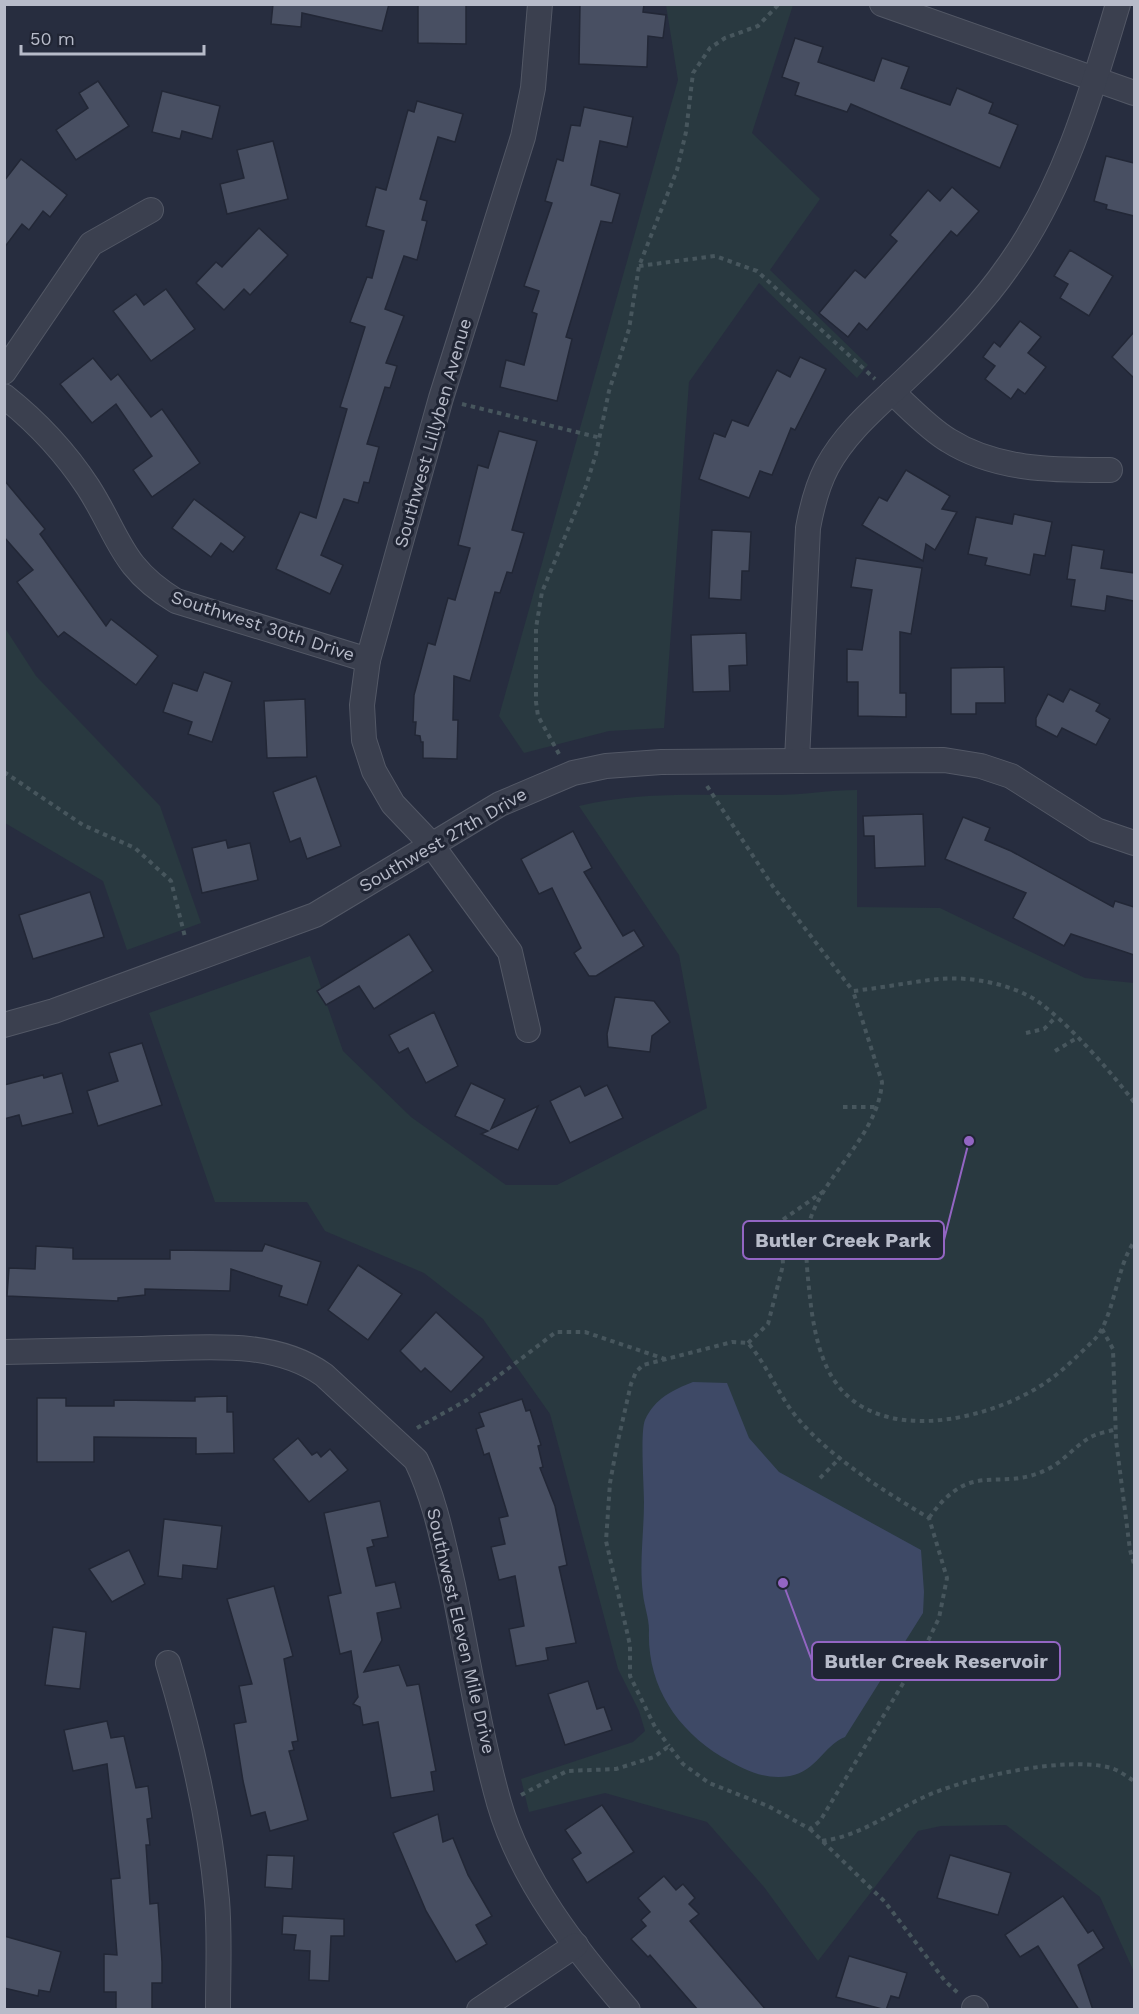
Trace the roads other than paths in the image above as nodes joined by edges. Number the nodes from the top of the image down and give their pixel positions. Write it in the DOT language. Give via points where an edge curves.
graph roads {
  1 [pos="540,4"];
  2 [pos="882,4"];
  3 [pos="1118,4"];
  4 [pos="1095,79"];
  5 [pos="1134,93"];
  6 [pos="151,210"];
  7 [pos="4,372"];
  8 [pos="892,392"];
  9 [pos="4,396"];
  10 [pos="1110,470"];
  11 [pos="368,660"];
  12 [pos="797,759"];
  13 [pos="1134,843"];
  14 [pos="431,844"];
  15 [pos="4,1025"];
  16 [pos="528,1030"];
  17 [pos="4,1352"];
  18 [pos="168,1663"];
  19 [pos="576,1945"];
  20 [pos="218,2010"];
  21 [pos="479,2010"];
  22 [pos="628,2010"];
  1 -- 11 [label="street, Southwest Lillyben Avenue" via="533,88 523,136 441,398"];
  2 -- 4 [label="street"];
  3 -- 4 [label="street"];
  4 -- 5 [label="street"];
  4 -- 8 [label="street" via="1047,203 1007,269"];
  6 -- 7 [label="street" via="91,244"];
  8 -- 10 [label="street" via="948,440 1000,463 1053,470"];
  8 -- 12 [label="street" via="854,426 815,494 808,528"];
  9 -- 11 [label="street, Southwest 30th Drive" via="49,436 70,462 133,567 152,587 176,601"];
  11 -- 14 [label="street, Southwest Lillyben Avenue" via="362,705 364,740 374,771 393,804"];
  12 -- 13 [label="street, Southwest 27th Drive" via="944,760 981,766 1011,776 1096,830"];
  12 -- 14 [label="street, Southwest 27th Drive" via="630,763 573,772 500,804"];
  14 -- 15 [label="street, Southwest 27th Drive" via="315,915 54,1011"];
  14 -- 16 [label="street, Southwest Lillyben Avenue" via="510,952"];
  17 -- 19 [label="street, Southwest Eleven Mile Drive" via="212,1348 279,1354 310,1365 390,1433 416,1460 440,1526 500,1803 527,1868"];
  18 -- 20 [label="street" via="185,1720 211,1842 217,1902"];
  19 -- 21 [label="street"];
  19 -- 22 [label="street, Southwest Eleven Mile Drive"];
}
